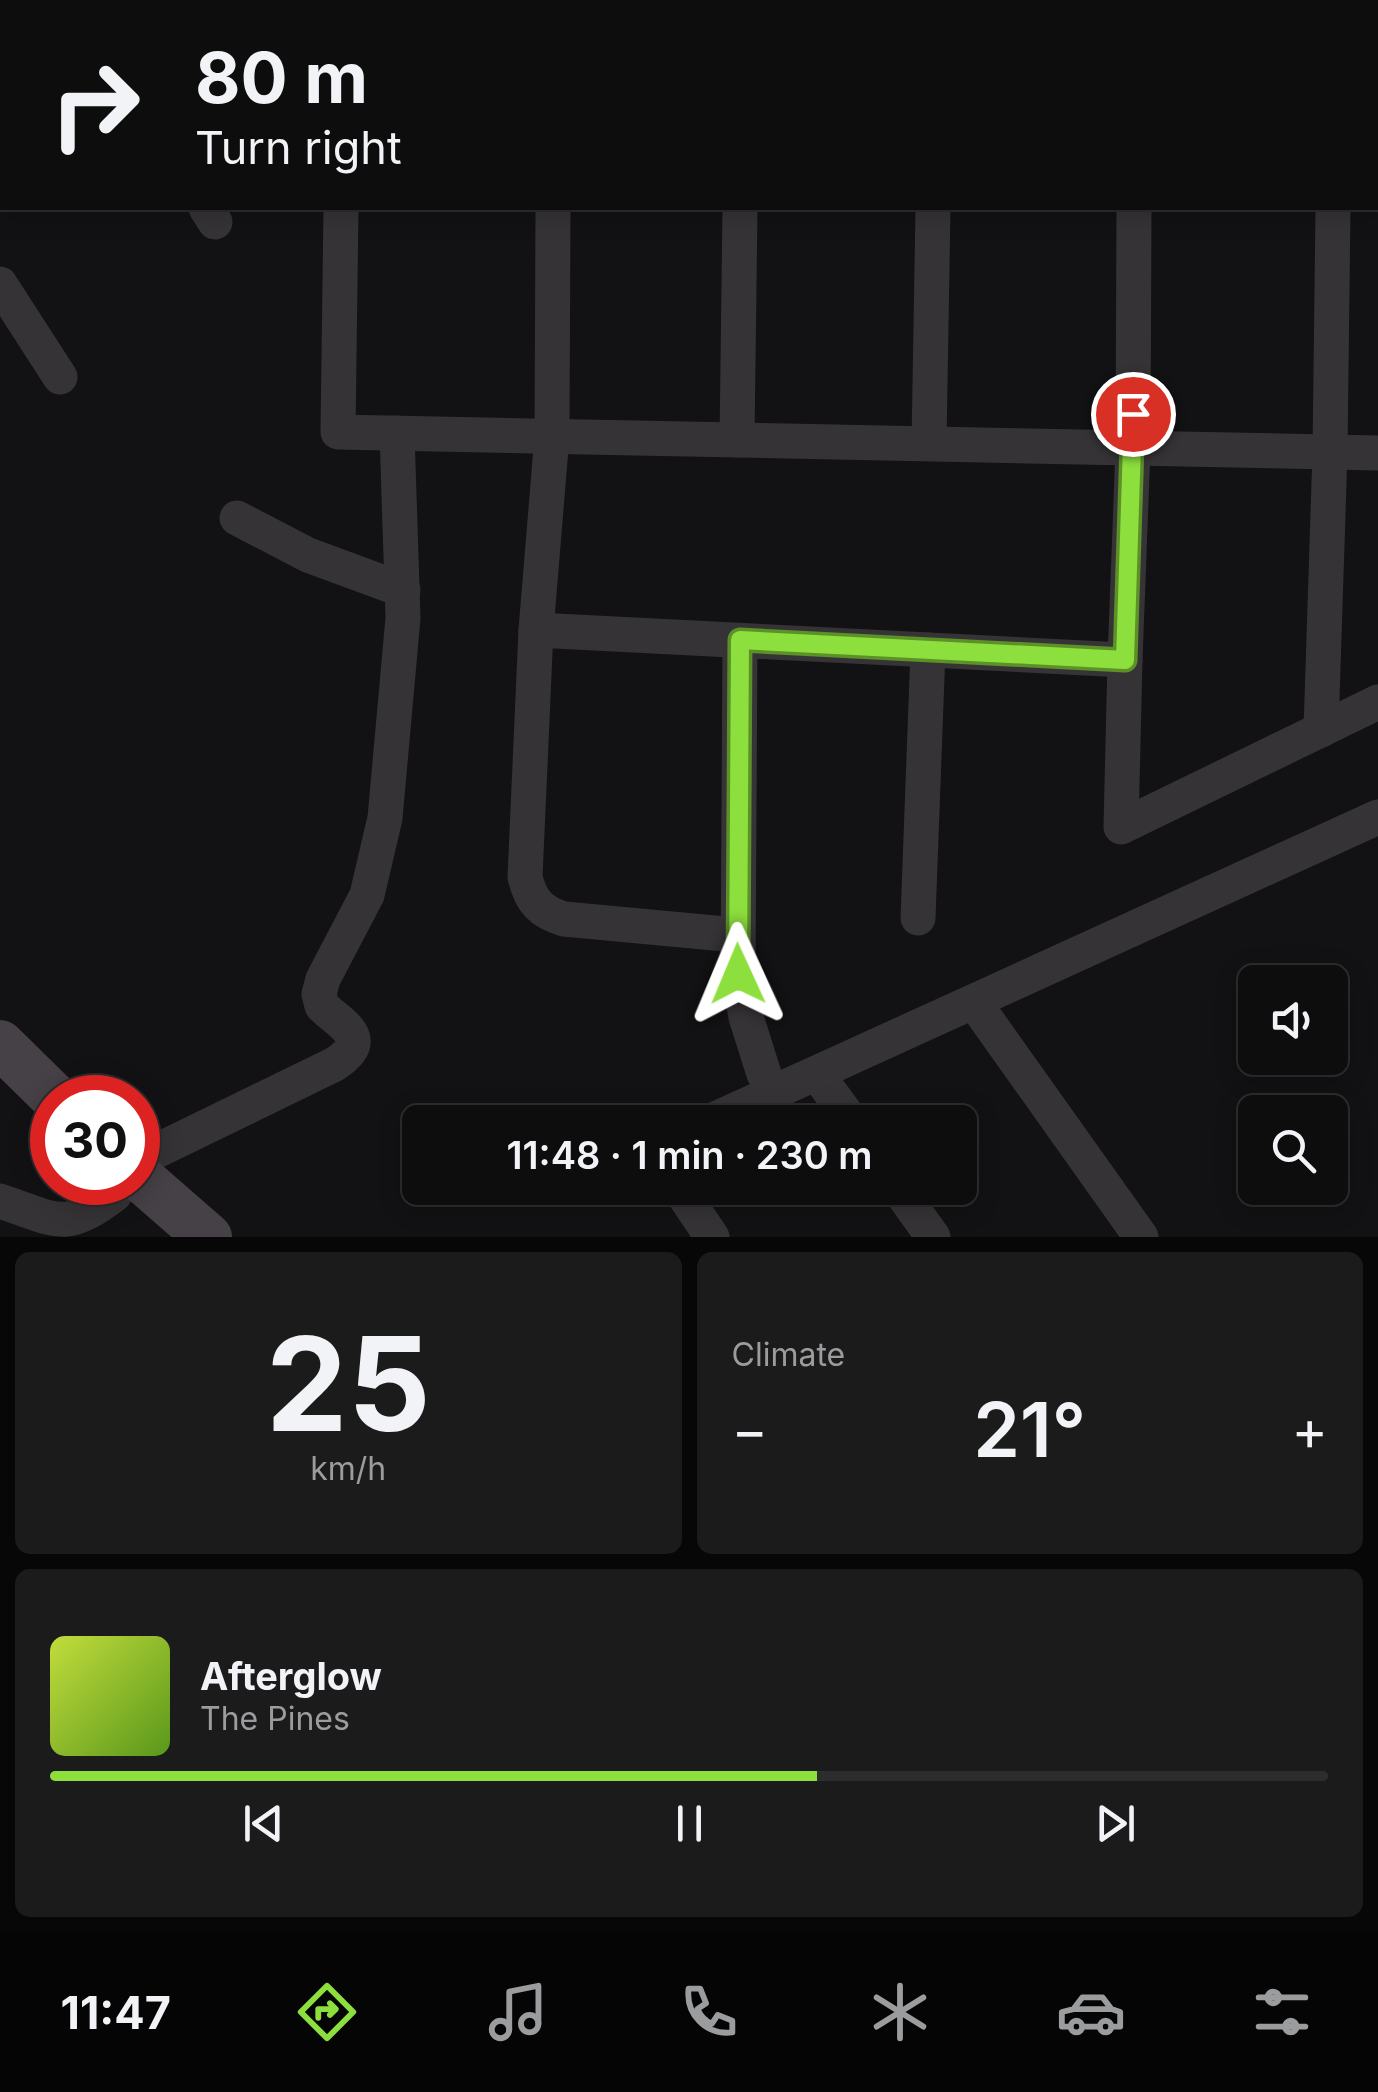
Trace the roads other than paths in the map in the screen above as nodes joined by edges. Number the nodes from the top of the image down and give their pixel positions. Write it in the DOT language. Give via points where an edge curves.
graph roads {
  1 [pos="341,210"];
  2 [pos="553,210"];
  3 [pos="740,210"];
  4 [pos="933,210"];
  5 [pos="1134,210"];
  6 [pos="1332,210"];
  7 [pos="0,284"];
  8 [pos="60,377"];
  9 [pos="397,433"];
  10 [pos="552,436"];
  11 [pos="737,440"];
  12 [pos="929,444"];
  13 [pos="1133,448"];
  14 [pos="1330,452"];
  15 [pos="1378,452"];
  16 [pos="237,518"];
  17 [pos="403,590"];
  18 [pos="536,630"];
  19 [pos="740,640"];
  20 [pos="928,650"];
  21 [pos="1125,660"];
  22 [pos="1378,702"];
  23 [pos="1321,730"];
  24 [pos="1378,817"];
  25 [pos="918,918"];
  26 [pos="736,935"];
  27 [pos="974,1002"];
  28 [pos="0,1044"];
  29 [pos="764,1074"];
  30 [pos="817,1074"];
  31 [pos="32,1075"];
  32 [pos="0,1082"];
  33 [pos="748,1105"];
  34 [pos="840,1105"];
  35 [pos="30,1111"];
  36 [pos="160,1166"];
  37 [pos="0,1201"];
  38 [pos="96,1205"];
  39 [pos="127,1205"];
  40 [pos="137,1205"];
  41 [pos="690,1205"];
  42 [pos="910,1205"];
  43 [pos="168,1237"];
  44 [pos="208,1237"];
  45 [pos="712,1237"];
  46 [pos="932,1237"];
  47 [pos="1141,1237"];
  1 -- 9 [label="street" via="338,432"];
  2 -- 10 [label="street"];
  3 -- 11 [label="street"];
  4 -- 12 [label="street"];
  5 -- 13 [label="street"];
  6 -- 14 [label="street"];
  7 -- 8 [label="street"];
  9 -- 10 [label="street"];
  9 -- 17 [label="street"];
  10 -- 11 [label="street"];
  10 -- 18 [label="street"];
  11 -- 12 [label="street"];
  12 -- 13 [label="street"];
  13 -- 14 [label="street"];
  13 -- 21 [label="street"];
  14 -- 15 [label="street"];
  14 -- 23 [label="street"];
  16 -- 17 [label="street" via="308,556"];
  17 -- 36 [label="street" via="378,851 368,894 319,994 322,1006 347,1024 352,1044 335,1064"];
  18 -- 19 [label="street"];
  18 -- 26 [label="street" via="529,893 543,913 564,919"];
  19 -- 20 [label="street"];
  19 -- 26 [label="street"];
  20 -- 21 [label="street"];
  20 -- 25 [label="street"];
  21 -- 23 [label="street" via="1120,828"];
  22 -- 23 [label="street"];
  24 -- 27 [label="street"];
  26 -- 29 [label="street" via="746,1017"];
  27 -- 30 [label="street"];
  27 -- 47 [label="street"];
  28 -- 31 [label="main road"];
  30 -- 33 [label="street"];
  30 -- 34 [label="street"];
  32 -- 35 [label="main road"];
  37 -- 38 [label="street" via="72,1221"];
  39 -- 43 [label="main road"];
  40 -- 44 [label="main road"];
  41 -- 45 [label="street"];
  42 -- 46 [label="street"];
}
